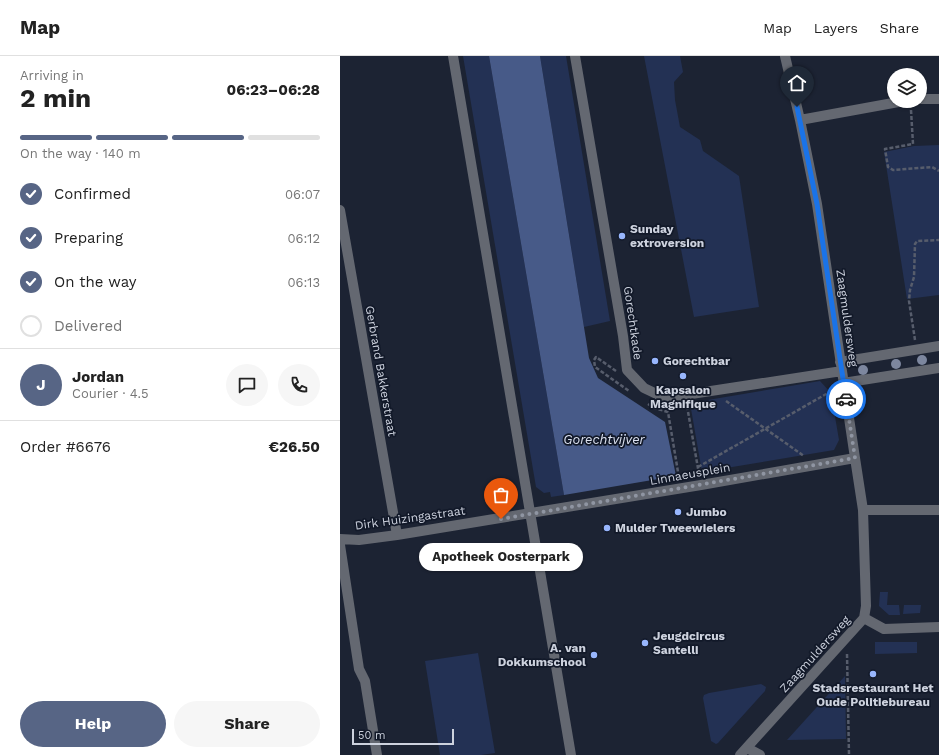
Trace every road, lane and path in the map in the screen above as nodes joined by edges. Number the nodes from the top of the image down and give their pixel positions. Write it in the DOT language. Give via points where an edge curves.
graph roads {
  1 [pos="453,56"];
  2 [pos="575,56"];
  3 [pos="785,56"];
  4 [pos="939,99"];
  5 [pos="927,100"];
  6 [pos="887,107"];
  7 [pos="908,108"];
  8 [pos="800,120"];
  9 [pos="939,171"];
  10 [pos="340,210"];
  11 [pos="939,240"];
  12 [pos="939,346"];
  13 [pos="917,350"];
  14 [pos="841,367"];
  15 [pos="939,368"];
  16 [pos="627,370"];
  17 [pos="844,386"];
  18 [pos="713,391"];
  19 [pos="635,395"];
  20 [pos="685,395"];
  21 [pos="642,400"];
  22 [pos="765,429"];
  23 [pos="855,458"];
  24 [pos="806,467"];
  25 [pos="698,468"];
  26 [pos="701,485"];
  27 [pos="681,489"];
  28 [pos="864,510"];
  29 [pos="939,510"];
  30 [pos="531,514"];
  31 [pos="397,535"];
  32 [pos="340,539"];
  33 [pos="340,544"];
  34 [pos="864,618"];
  35 [pos="939,627"];
  36 [pos="847,638"];
  37 [pos="744,751"];
  38 [pos="377,755"];
  39 [pos="571,755"];
  40 [pos="760,755"];
  41 [pos="849,755"];
  1 -- 30 [label="street"];
  2 -- 16 [label="street, Gorechtkade"];
  3 -- 8 [label="street, Zaagmuldersweg"];
  4 -- 5 [label="street"];
  6 -- 8 [label="street"];
  7 -- 9 [label="path" via="912,144 885,149 888,167 893,170 932,167"];
  8 -- 14 [label="street, Zaagmuldersweg" via="817,204"];
  10 -- 31 [label="street, Gerbrand Bakkerstraat"];
  11 -- 13 [label="path" via="917,240 915,244 914,278 909,301"];
  12 -- 13 [label="street, Gorechtkade"];
  13 -- 14 [label="street, Gorechtkade"];
  14 -- 17 [label="street, Zaagmuldersweg"];
  14 -- 18 [label="street, Gorechtkade"];
  15 -- 17 [label="street"];
  16 -- 19 [label="path" via="616,372 596,357 594,360 595,366"];
  16 -- 20 [label="street, Gorechtkade" via="644,388 665,398"];
  17 -- 22 [label="path"];
  17 -- 23 [label="street, Zaagmuldersweg"];
  18 -- 20 [label="street, Gorechtkade"];
  18 -- 22 [label="path"];
  20 -- 25 [label="path"];
  21 -- 27 [label="path" via="654,408 668,412"];
  22 -- 24 [label="path" via="805,457"];
  22 -- 25 [label="path"];
  23 -- 24 [label="street, Linnaeusplein"];
  23 -- 28 [label="street, Zaagmuldersweg"];
  24 -- 26 [label="street, Linnaeusplein"];
  25 -- 26 [label="path"];
  26 -- 27 [label="street, Linnaeusplein"];
  27 -- 30 [label="street, Linnaeusplein"];
  28 -- 29 [label="street"];
  28 -- 34 [label="street, Zaagmuldersweg"];
  30 -- 31 [label="street, Dirk Huizingastraat"];
  30 -- 39 [label="street"];
  31 -- 32 [label="street, Dirk Huizingastraat" via="359,540"];
  33 -- 38 [label="street" via="359,669 365,681"];
  34 -- 35 [label="street" via="884,629"];
  34 -- 36 [label="street, Zaagmuldersweg"];
  36 -- 37 [label="street, Zaagmuldersweg"];
  36 -- 41 [label="path"];
  37 -- 40 [label="street"];
}
